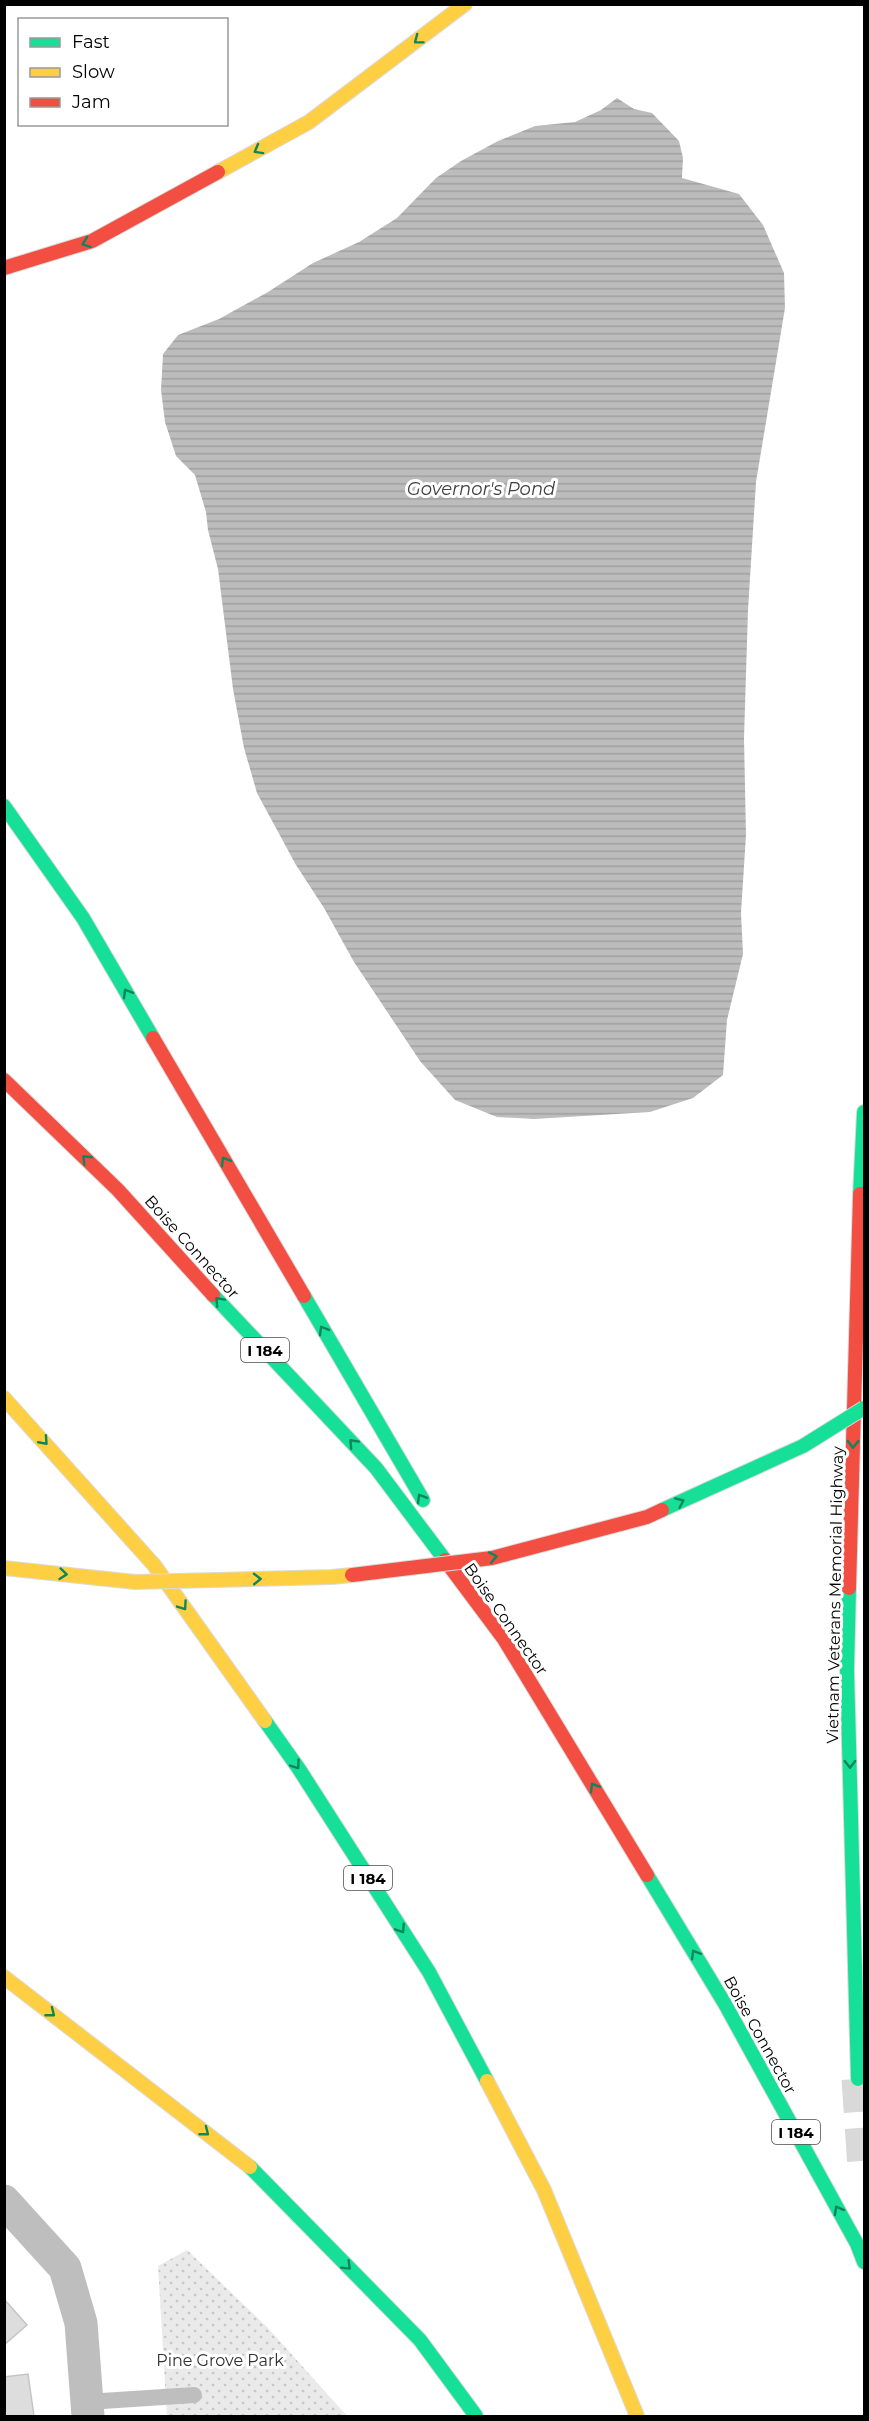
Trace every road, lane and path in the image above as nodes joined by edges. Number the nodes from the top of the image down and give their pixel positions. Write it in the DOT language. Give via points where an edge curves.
graph roads {
  1 [pos="465,4"];
  2 [pos="4,268"];
  3 [pos="4,806"];
  4 [pos="4,1080"];
  5 [pos="864,1112"];
  6 [pos="4,1398"];
  7 [pos="864,1408"];
  8 [pos="4,1569"];
  9 [pos="504,1639"];
  10 [pos="4,1977"];
  11 [pos="858,2079"];
  12 [pos="4,2201"];
  13 [pos="864,2262"];
  14 [pos="194,2395"];
  15 [pos="88,2409"];
  16 [pos="476,2416"];
  17 [pos="637,2416"];
  1 -- 2 [label="highway, one-way" via="309,122 92,241"];
  9 -- 3 [label="highway, one-way" via="83,918"];
  9 -- 4 [label="highway, Boise Connector / I 184, one-way" via="376,1468 118,1190"];
  5 -- 11 [label="highway, Vietnam Veterans Memorial Highway, one-way" via="847,1670"];
  6 -- 17 [label="highway, I 184, one-way" via="154,1565 298,1769 429,1972 544,2190"];
  8 -- 7 [label="highway, one-way, bridge" via="147,1581 332,1577 492,1558 647,1517 803,1446"];
  13 -- 9 [label="highway, Boise Connector / I 184, one-way" via="725,2004"];
  10 -- 16 [label="highway, one-way" via="245,2162 420,2340"];
  12 -- 15 [label="street" via="65,2268 81,2323"];
  14 -- 15 [label="lane"];
}
